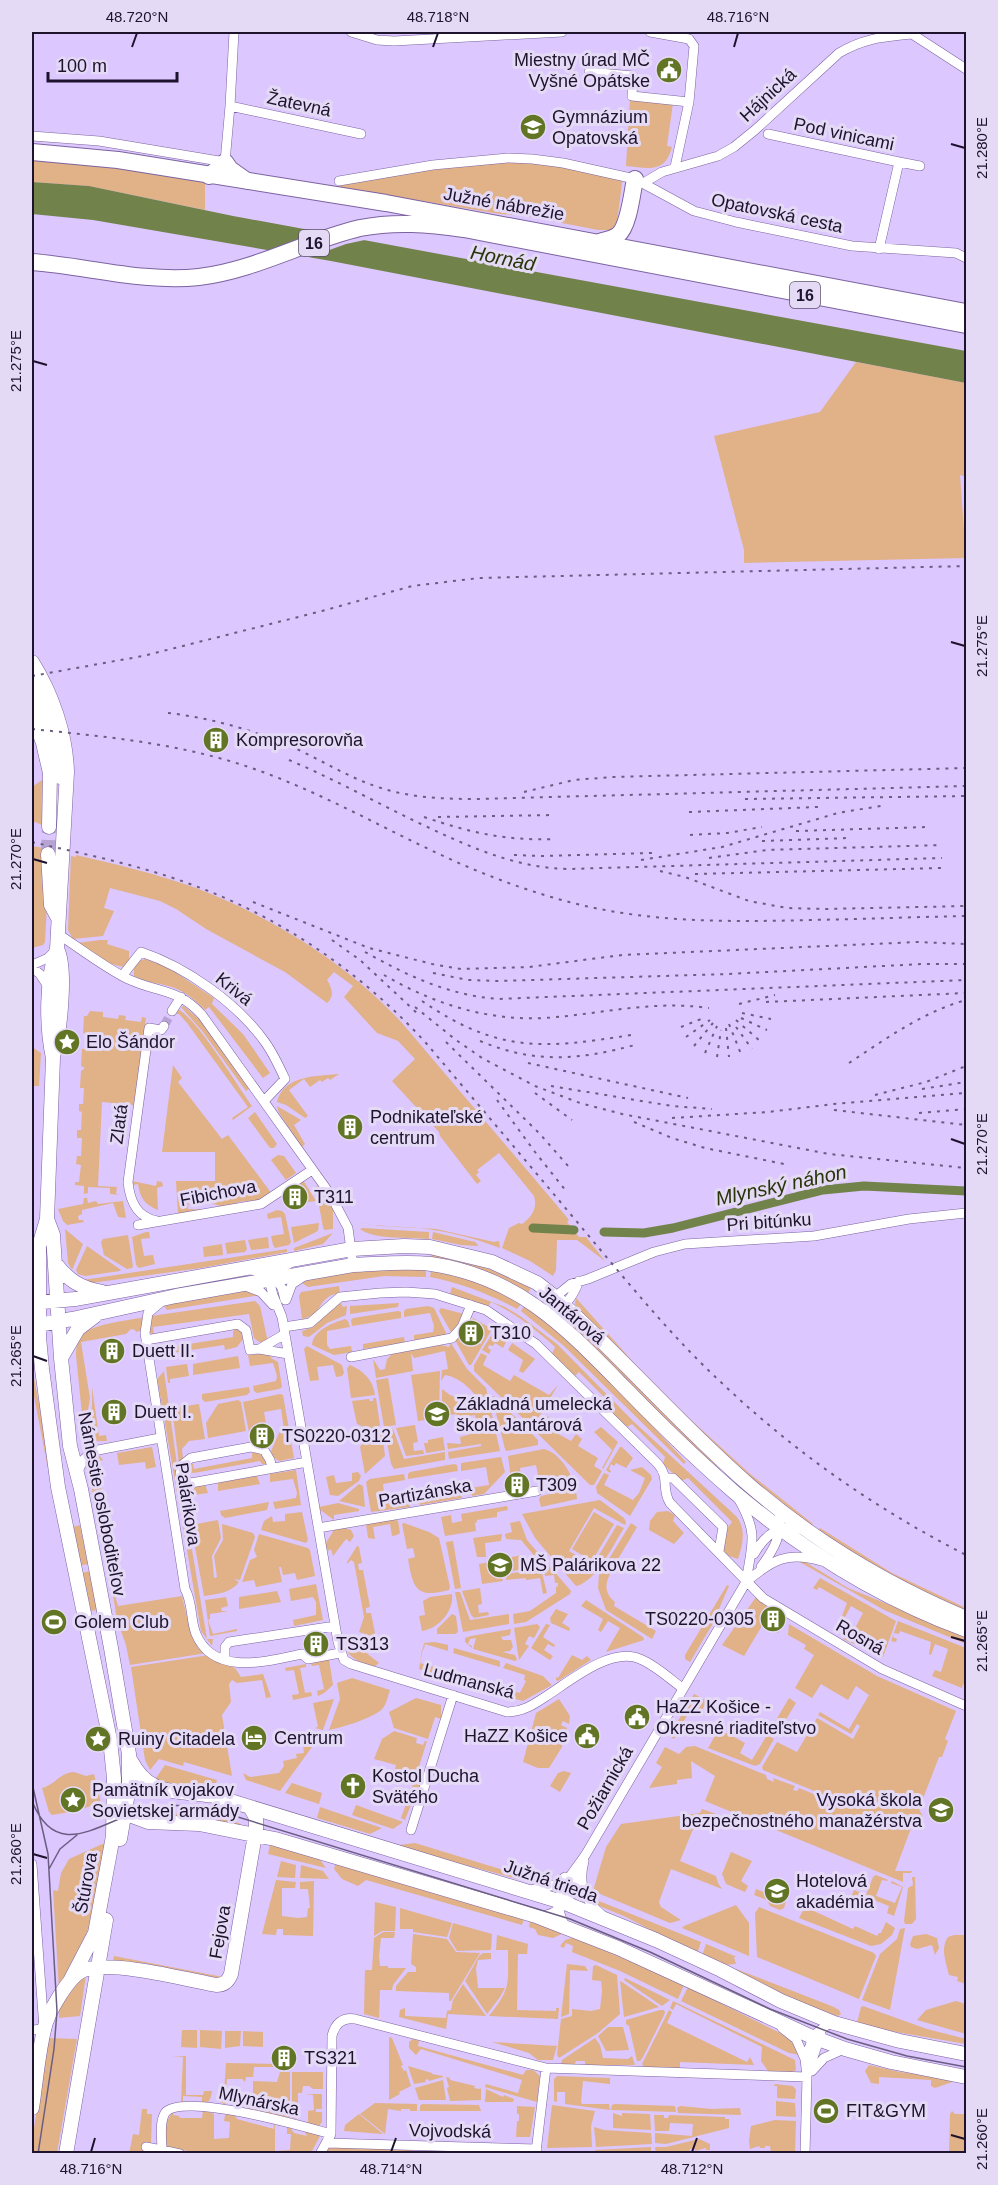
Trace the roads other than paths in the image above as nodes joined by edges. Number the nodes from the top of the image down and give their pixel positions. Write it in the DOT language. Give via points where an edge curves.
graph roads {
  1 [pos="234,32"];
  2 [pos="351,32"];
  3 [pos="562,32"];
  4 [pos="650,32"];
  5 [pos="914,33"];
  6 [pos="966,69"];
  7 [pos="589,72"];
  8 [pos="689,102"];
  9 [pos="230,106"];
  10 [pos="361,134"];
  11 [pos="768,134"];
  12 [pos="32,136"];
  13 [pos="32,152"];
  14 [pos="225,162"];
  15 [pos="899,162"];
  16 [pos="920,166"];
  17 [pos="675,167"];
  18 [pos="209,176"];
  19 [pos="640,181"];
  20 [pos="248,182"];
  21 [pos="339,182"];
  22 [pos="626,221"];
  23 [pos="599,242"];
  24 [pos="879,249"];
  25 [pos="642,250"];
  26 [pos="966,258"];
  27 [pos="32,262"];
  28 [pos="966,312"];
  29 [pos="966,325"];
  30 [pos="32,662"];
  31 [pos="32,684"];
  32 [pos="32,712"];
  33 [pos="64,804"];
  34 [pos="49,827"];
  35 [pos="48,854"];
  36 [pos="58,918"];
  37 [pos="58,934"];
  38 [pos="57,949"];
  39 [pos="32,967"];
  40 [pos="122,976"];
  41 [pos="50,990"];
  42 [pos="181,997"];
  43 [pos="172,1011"];
  44 [pos="162,1028"];
  45 [pos="53,1058"];
  46 [pos="265,1100"];
  47 [pos="312,1170"];
  48 [pos="966,1213"];
  49 [pos="47,1219"];
  50 [pos="158,1221"];
  51 [pos="138,1224"];
  52 [pos="39,1246"];
  53 [pos="352,1249"];
  54 [pos="305,1257"];
  55 [pos="32,1263"];
  56 [pos="56,1263"];
  57 [pos="354,1266"];
  58 [pos="239,1269"];
  59 [pos="310,1272"];
  60 [pos="272,1277"];
  61 [pos="242,1284"];
  62 [pos="110,1293"];
  63 [pos="166,1299"];
  64 [pos="285,1300"];
  65 [pos="560,1301"];
  66 [pos="471,1305"];
  67 [pos="47,1314"];
  68 [pos="97,1314"];
  69 [pos="548,1314"];
  70 [pos="282,1317"];
  71 [pos="284,1331"];
  72 [pos="146,1340"];
  73 [pos="259,1349"];
  74 [pos="32,1351"];
  75 [pos="288,1354"];
  76 [pos="351,1357"];
  77 [pos="61,1358"];
  78 [pos="42,1369"];
  79 [pos="160,1438"];
  80 [pos="307,1462"];
  81 [pos="272,1468"];
  82 [pos="77,1473"];
  83 [pos="666,1478"];
  84 [pos="537,1491"];
  85 [pos="734,1492"];
  86 [pos="779,1510"];
  87 [pos="318,1528"];
  88 [pos="781,1529"];
  89 [pos="811,1533"];
  90 [pos="719,1551"];
  91 [pos="829,1563"];
  92 [pos="748,1565"];
  93 [pos="758,1571"];
  94 [pos="746,1582"];
  95 [pos="966,1618"];
  96 [pos="335,1626"];
  97 [pos="966,1630"];
  98 [pos="340,1653"];
  99 [pos="225,1659"];
  100 [pos="682,1688"];
  101 [pos="453,1695"];
  102 [pos="966,1706"];
  103 [pos="129,1754"];
  104 [pos="114,1785"];
  105 [pos="250,1807"];
  106 [pos="125,1811"];
  107 [pos="284,1817"];
  108 [pos="140,1820"];
  109 [pos="411,1830"];
  110 [pos="256,1832"];
  111 [pos="121,1834"];
  112 [pos="585,1856"];
  113 [pos="32,1864"];
  114 [pos="581,1874"];
  115 [pos="526,1890"];
  116 [pos="560,1905"];
  117 [pos="536,1916"];
  118 [pos="609,1920"];
  119 [pos="565,1926"];
  120 [pos="98,1967"];
  121 [pos="70,1981"];
  122 [pos="815,2016"];
  123 [pos="770,2019"];
  124 [pos="834,2023"];
  125 [pos="38,2029"];
  126 [pos="818,2036"];
  127 [pos="845,2049"];
  128 [pos="965,2053"];
  129 [pos="805,2059"];
  130 [pos="546,2068"];
  131 [pos="807,2077"];
  132 [pos="966,2077"];
  133 [pos="32,2108"];
  134 [pos="329,2139"];
  135 [pos="146,2147"];
  136 [pos="162,2150"];
  137 [pos="536,2151"];
  138 [pos="66,2154"];
  139 [pos="180,2154"];
  140 [pos="321,2154"];
  141 [pos="805,2154"];
  1 -- 9 [label="street"];
  2 -- 3 [label="street" via="393,41"];
  4 -- 8 [label="street" via="693,43"];
  5 -- 6 [label="street, Hájnická"];
  5 -- 17 [label="street, Hájnická" via="851,45 734,147 718,156"];
  7 -- 8 [label="street" via="633,76 632,96"];
  8 -- 17 [label="street"];
  9 -- 10 [label="street, Žatevná"];
  9 -- 14 [label="street"];
  11 -- 15 [label="street, Pod vinicami"];
  12 -- 14 [label="street" via="99,141"];
  13 -- 18 [label="highway, Južné nábrežie / 16" via="118,160"];
  14 -- 18 [label="highway"];
  14 -- 20 [label="highway"];
  15 -- 16 [label="street"];
  15 -- 24 [label="street, Pod vinicami"];
  17 -- 19 [label="street, Hájnická"];
  18 -- 20 [label="highway, Južné nábrežie / 16"];
  19 -- 21 [label="street, Opatovská cesta" via="563,163 508,158 433,165"];
  19 -- 22 [label="highway"];
  19 -- 24 [label="street, Opatovská cesta" via="703,214 842,245"];
  20 -- 23 [label="highway, Južné nábrežie / 16" via="386,202"];
  22 -- 23 [label="highway" via="616,236"];
  22 -- 25 [label="highway" via="630,236"];
  23 -- 25 [label="highway, Južné nábrežie / 16"];
  24 -- 26 [label="street, Opatovská cesta" via="957,254"];
  25 -- 28 [label="highway, Južné nábrežie / 16"];
  27 -- 29 [label="highway, Južné nábrežie / 16" via="175,278 198,277 231,271 349,231 417,223"];
  30 -- 33 [label="street" via="63,735 67,772"];
  31 -- 33 [label="street" via="53,742"];
  32 -- 34 [label="street" via="50,773"];
  33 -- 36 [label="street"];
  35 -- 36 [label="street" via="51,905"];
  36 -- 37 [label="street"];
  37 -- 38 [label="street"];
  37 -- 40 [label="street"];
  38 -- 39 [label="street"];
  38 -- 41 [label="street"];
  38 -- 45 [label="street" via="62,964 61,995 59,1040"];
  39 -- 41 [label="street"];
  40 -- 42 [label="street"];
  40 -- 46 [label="street, Krivá" via="141,952 183,970 240,1014 266,1043 285,1079"];
  41 -- 45 [label="street" via="49,1038"];
  42 -- 43 [label="street"];
  42 -- 46 [label="street" via="202,1015"];
  44 -- 50 [label="street, Zlatá" via="149,1028 128,1182 136,1208 147,1218"];
  45 -- 49 [label="street"];
  46 -- 47 [label="street"];
  47 -- 50 [label="street, Fibichova" via="259,1204"];
  47 -- 53 [label="street" via="339,1210"];
  48 -- 65 [label="street, Pri bitúnku" via="814,1236 676,1246 579,1281 574,1294"];
  49 -- 52 [label="street"];
  49 -- 56 [label="street"];
  50 -- 51 [label="street, Fibichova"];
  52 -- 55 [label="street"];
  52 -- 67 [label="street" via="40,1288"];
  53 -- 54 [label="street, Jantárová"];
  53 -- 57 [label="street"];
  53 -- 65 [label="street, Jantárová" via="430,1246 454,1251 513,1271"];
  54 -- 58 [label="street, Jantárová"];
  54 -- 60 [label="street"];
  56 -- 62 [label="street" via="78,1285"];
  56 -- 67 [label="street" via="57,1286"];
  57 -- 59 [label="street, Jantárová"];
  57 -- 69 [label="street, Jantárová" via="402,1263 450,1268 503,1286"];
  58 -- 60 [label="street"];
  58 -- 62 [label="street, Jantárová"];
  59 -- 60 [label="street, Jantárová"];
  59 -- 64 [label="street" via="292,1284"];
  60 -- 61 [label="street, Jantárová"];
  60 -- 64 [label="street"];
  60 -- 70 [label="street"];
  61 -- 63 [label="street, Jantárová"];
  61 -- 70 [label="street" via="265,1294"];
  62 -- 67 [label="street, Jantárová"];
  63 -- 68 [label="street, Jantárová"];
  63 -- 72 [label="street, Palárikova" via="148,1313"];
  64 -- 70 [label="street"];
  65 -- 69 [label="street"];
  65 -- 86 [label="street, Jantárová" via="724,1463"];
  66 -- 71 [label="street" via="435,1294 408,1292 345,1296 336,1299 310,1323"];
  66 -- 76 [label="street" via="462,1327 452,1338"];
  66 -- 83 [label="street" via="500,1318 536,1344 658,1464"];
  67 -- 68 [label="street, Jantárová"];
  67 -- 77 [label="street, Námestie osloboditeľov"];
  67 -- 78 [label="street, Námestie osloboditeľov"];
  68 -- 77 [label="street" via="78,1329"];
  69 -- 85 [label="street, Jantárová"];
  70 -- 71 [label="street"];
  71 -- 73 [label="street"];
  71 -- 75 [label="street"];
  72 -- 73 [label="street" via="238,1324 246,1330 250,1350"];
  72 -- 79 [label="street, Palárikova"];
  73 -- 75 [label="street"];
  74 -- 78 [label="street"];
  75 -- 80 [label="street"];
  77 -- 82 [label="street, Námestie osloboditeľov" via="69,1446"];
  78 -- 104 [label="street, Námestie osloboditeľov" via="58,1487 110,1740"];
  79 -- 82 [label="street" via="89,1454"];
  79 -- 99 [label="street, Palárikova" via="194,1628 205,1646"];
  80 -- 81 [label="street, Palárikova"];
  80 -- 87 [label="street"];
  81 -- 81 [label="street, Palárikova" via="264,1450 251,1447 191,1458 182,1465 180,1474 191,1483"];
  82 -- 103 [label="street, Námestie osloboditeľov"];
  83 -- 90 [label="street, Rosná" via="665,1491 670,1503"];
  83 -- 90 [label="street" via="673,1478 723,1527"];
  84 -- 87 [label="street, Partizánska"];
  85 -- 88 [label="street, Jantárová"];
  85 -- 92 [label="street, Požiarnická" via="753,1531"];
  86 -- 88 [label="street"];
  86 -- 89 [label="street, Jantárová"];
  87 -- 96 [label="street"];
  88 -- 89 [label="street"];
  88 -- 91 [label="street, Jantárová"];
  88 -- 92 [label="street, Požiarnická" via="764,1538"];
  88 -- 93 [label="street"];
  89 -- 95 [label="street, Jantárová" via="880,1576"];
  90 -- 94 [label="street, Rosná"];
  91 -- 93 [label="street, Požiarnická" via="796,1556 780,1559"];
  91 -- 97 [label="street, Jantárová" via="911,1609"];
  92 -- 94 [label="street, Požiarnická"];
  93 -- 94 [label="street, Požiarnická"];
  94 -- 100 [label="street, Požiarnická"];
  94 -- 102 [label="street, Rosná" via="763,1598 864,1659"];
  96 -- 98 [label="street"];
  96 -- 99 [label="street" via="229,1642"];
  98 -- 99 [label="street, Palárikova" via="308,1659 302,1654 248,1664"];
  98 -- 101 [label="street, Ludmanská" via="351,1664"];
  100 -- 101 [label="street, Ludmanská" via="639,1658 620,1656 600,1662 531,1707 516,1712"];
  100 -- 112 [label="street, Požiarnická"];
  101 -- 109 [label="street"];
  103 -- 105 [label="street, Južná trieda" via="137,1772 153,1787 214,1796"];
  103 -- 106 [label="street, Námestie osloboditeľov"];
  104 -- 106 [label="street" via="116,1801"];
  104 -- 121 [label="street, Štúrova" via="113,1831 98,1921"];
  105 -- 107 [label="street, Južná trieda"];
  105 -- 110 [label="street, Fejova" via="256,1818"];
  106 -- 108 [label="street, Južná trieda"];
  106 -- 111 [label="street, Námestie osloboditeľov"];
  107 -- 110 [label="street" via="269,1820"];
  107 -- 115 [label="street, Južná trieda"];
  108 -- 110 [label="street, Južná trieda"];
  108 -- 111 [label="street" via="130,1822"];
  110 -- 117 [label="street, Južná trieda"];
  110 -- 120 [label="street, Fejova" via="228,1980 216,1984"];
  111 -- 120 [label="street, Štúrova"];
  112 -- 114 [label="street, Požiarnická"];
  112 -- 115 [label="street, Požiarnická" via="559,1883"];
  112 -- 116 [label="street, Požiarnická" via="564,1885"];
  113 -- 125 [label="street, Štúrova"];
  114 -- 116 [label="street, Požiarnická"];
  114 -- 118 [label="street" via="586,1898"];
  115 -- 116 [label="street, Južná trieda"];
  116 -- 117 [label="street" via="548,1915"];
  116 -- 118 [label="street, Južná trieda"];
  116 -- 119 [label="street"];
  117 -- 119 [label="street, Južná trieda"];
  118 -- 122 [label="street, Južná trieda"];
  119 -- 123 [label="street, Južná trieda"];
  120 -- 121 [label="street" via="81,1971"];
  120 -- 138 [label="street, Štúrova"];
  121 -- 125 [label="street, Štúrova"];
  122 -- 124 [label="street, Južná trieda"];
  122 -- 126 [label="street" via="820,2023"];
  123 -- 126 [label="street, Južná trieda"];
  123 -- 129 [label="street" via="796,2039"];
  124 -- 126 [label="street"];
  124 -- 128 [label="street, Južná trieda"];
  125 -- 133 [label="street, Štúrova"];
  126 -- 127 [label="street, Južná trieda"];
  126 -- 129 [label="street"];
  126 -- 131 [label="street"];
  127 -- 131 [label="street" via="824,2058"];
  127 -- 132 [label="street, Južná trieda"];
  129 -- 131 [label="street"];
  130 -- 131 [label="street"];
  130 -- 134 [label="street" via="343,2019 333,2032"];
  130 -- 137 [label="street"];
  131 -- 141 [label="street"];
  134 -- 136 [label="street, Mlynárska" via="240,2111 174,2107 163,2119"];
  134 -- 137 [label="street, Vojvodská"];
  134 -- 140 [label="street"];
  135 -- 136 [label="street"];
  136 -- 139 [label="street"];
}
